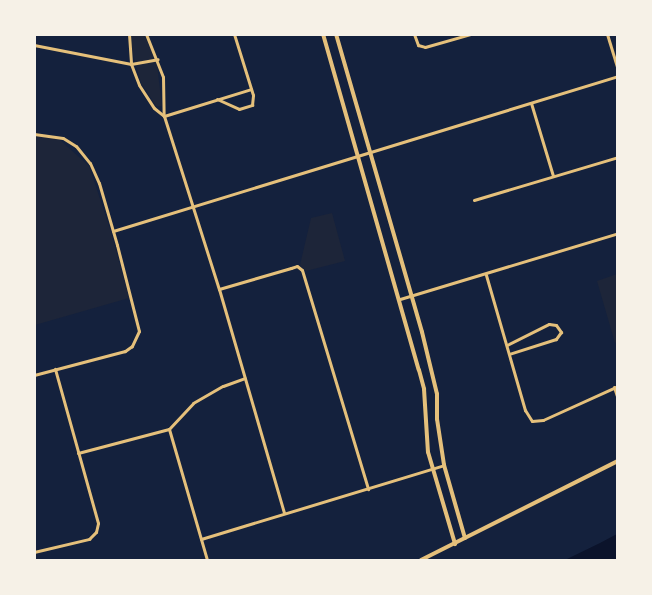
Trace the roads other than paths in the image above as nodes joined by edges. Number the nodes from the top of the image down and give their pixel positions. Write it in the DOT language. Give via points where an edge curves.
graph roads {
  1 [pos="129,34"];
  2 [pos="146,34"];
  3 [pos="234,34"];
  4 [pos="323,34"];
  5 [pos="336,34"];
  6 [pos="414,34"];
  7 [pos="471,34"];
  8 [pos="607,34"];
  9 [pos="34,45"];
  10 [pos="158,59"];
  11 [pos="131,64"];
  12 [pos="618,70"];
  13 [pos="618,76"];
  14 [pos="251,89"];
  15 [pos="217,99"];
  16 [pos="531,103"];
  17 [pos="165,116"];
  18 [pos="34,134"];
  19 [pos="372,153"];
  20 [pos="618,157"];
  21 [pos="358,158"];
  22 [pos="553,176"];
  23 [pos="474,200"];
  24 [pos="194,207"];
  25 [pos="113,231"];
  26 [pos="618,233"];
  27 [pos="486,275"];
  28 [pos="219,289"];
  29 [pos="411,295"];
  30 [pos="399,299"];
  31 [pos="507,345"];
  32 [pos="509,354"];
  33 [pos="55,369"];
  34 [pos="34,375"];
  35 [pos="245,378"];
  36 [pos="616,387"];
  37 [pos="618,399"];
  38 [pos="170,429"];
  39 [pos="78,453"];
  40 [pos="618,461"];
  41 [pos="444,465"];
  42 [pos="432,468"];
  43 [pos="368,489"];
  44 [pos="284,513"];
  45 [pos="201,539"];
  46 [pos="466,539"];
  47 [pos="455,544"];
  48 [pos="34,552"];
  49 [pos="207,561"];
  50 [pos="421,561"];
  1 -- 11 [label="street"];
  2 -- 10 [label="street"];
  3 -- 14 [label="street"];
  4 -- 21 [label="street"];
  5 -- 19 [label="street"];
  6 -- 7 [label="street" via="418,45 425,47"];
  8 -- 12 [label="street"];
  9 -- 11 [label="street"];
  10 -- 11 [label="street"];
  10 -- 17 [label="street" via="165,90"];
  11 -- 17 [label="street" via="154,108"];
  13 -- 16 [label="street"];
  14 -- 15 [label="street"];
  14 -- 15 [label="street" via="252,105 245,109"];
  15 -- 17 [label="street"];
  16 -- 19 [label="street"];
  16 -- 22 [label="street"];
  17 -- 24 [label="street"];
  18 -- 25 [label="street" via="63,138 85,155 99,183"];
  19 -- 21 [label="street"];
  19 -- 29 [label="street"];
  20 -- 22 [label="street"];
  21 -- 24 [label="street"];
  21 -- 30 [label="street"];
  22 -- 23 [label="street"];
  24 -- 25 [label="street"];
  24 -- 28 [label="street"];
  25 -- 33 [label="street" via="135,311 137,339 125,351"];
  26 -- 27 [label="street"];
  27 -- 29 [label="street"];
  27 -- 31 [label="street"];
  28 -- 35 [label="street"];
  28 -- 43 [label="street" via="297,266 302,270"];
  29 -- 30 [label="street"];
  29 -- 41 [label="street" via="437,394"];
  30 -- 42 [label="street" via="424,389"];
  31 -- 32 [label="street"];
  31 -- 32 [label="street" via="549,324 556,324 561,332 556,339"];
  32 -- 36 [label="street" via="525,411 532,421 543,420"];
  33 -- 34 [label="street"];
  33 -- 39 [label="street"];
  35 -- 38 [label="street" via="192,403"];
  35 -- 44 [label="street"];
  36 -- 37 [label="street"];
  38 -- 39 [label="street"];
  38 -- 45 [label="street"];
  39 -- 48 [label="street" via="97,515 96,532 89,539"];
  40 -- 46 [label="street"];
  41 -- 42 [label="street"];
  41 -- 46 [label="street"];
  42 -- 43 [label="street"];
  42 -- 47 [label="street"];
  43 -- 44 [label="street"];
  44 -- 45 [label="street"];
  45 -- 49 [label="street"];
  46 -- 47 [label="street"];
  47 -- 50 [label="street"];
}
